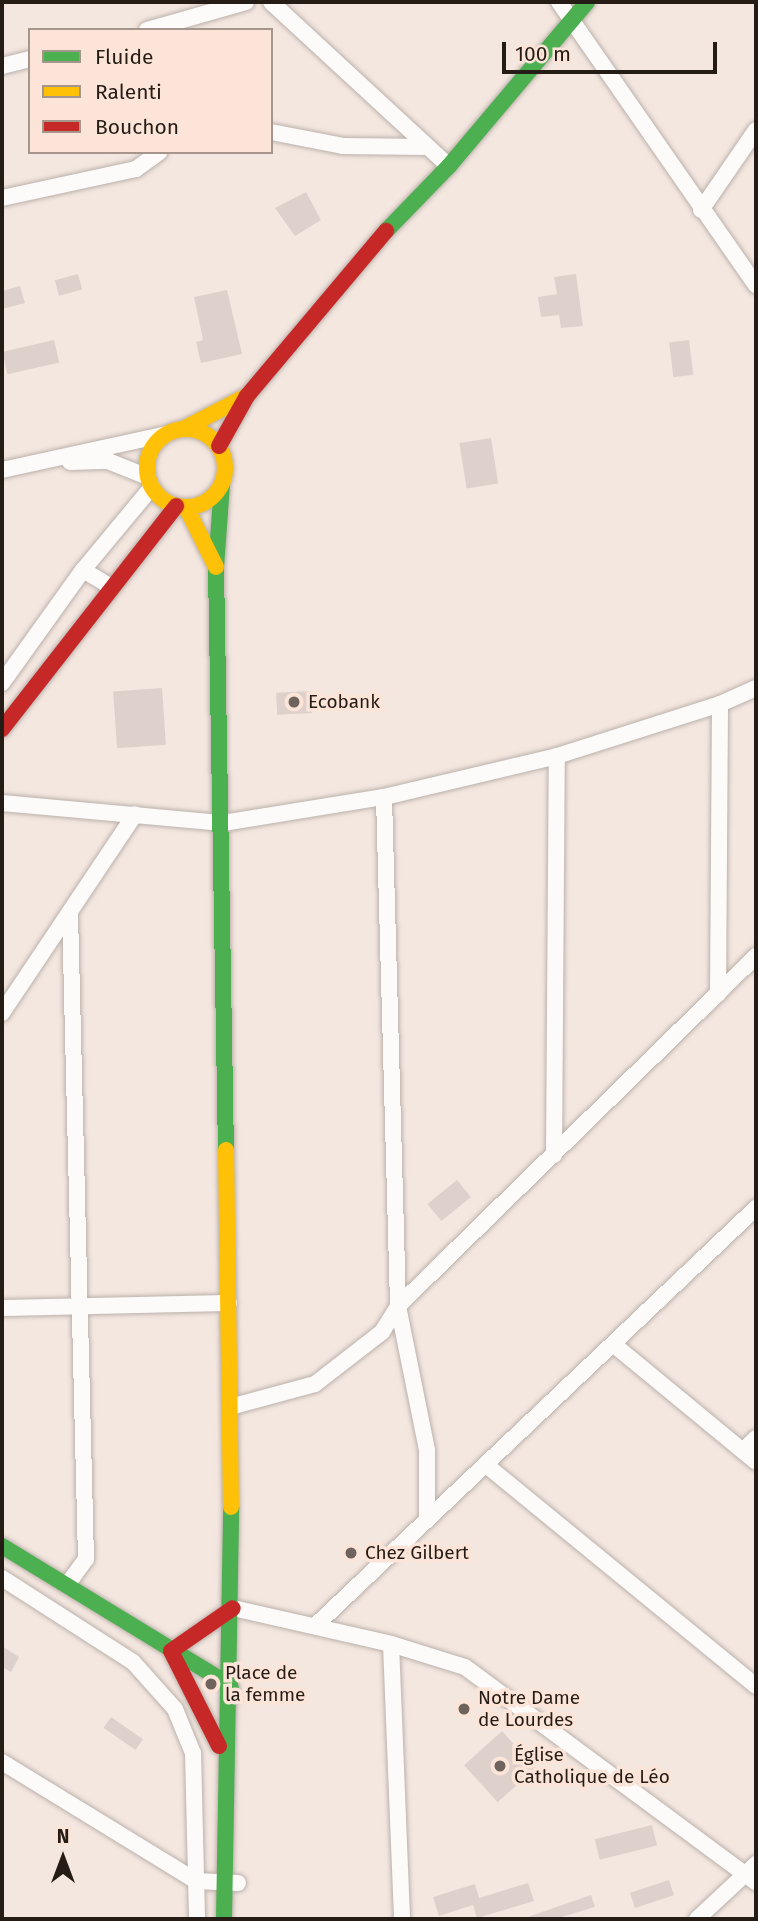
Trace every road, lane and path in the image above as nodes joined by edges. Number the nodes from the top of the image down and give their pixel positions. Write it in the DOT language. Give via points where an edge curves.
graph roads {
  1 [pos="246,2"];
  2 [pos="271,2"];
  3 [pos="559,2"];
  4 [pos="587,2"];
  5 [pos="569,23"];
  6 [pos="154,28"];
  7 [pos="28,60"];
  8 [pos="2,66"];
  9 [pos="756,130"];
  10 [pos="273,132"];
  11 [pos="428,148"];
  12 [pos="156,154"];
  13 [pos="449,166"];
  14 [pos="2,198"];
  15 [pos="701,210"];
  16 [pos="756,285"];
  17 [pos="247,396"];
  18 [pos="175,431"];
  19 [pos="219,446"];
  20 [pos="29,464"];
  21 [pos="2,470"];
  22 [pos="150,482"];
  23 [pos="222,484"];
  24 [pos="181,507"];
  25 [pos="146,538"];
  26 [pos="216,568"];
  27 [pos="83,570"];
  28 [pos="111,587"];
  29 [pos="4,677"];
  30 [pos="756,688"];
  31 [pos="720,704"];
  32 [pos="2,729"];
  33 [pos="557,756"];
  34 [pos="384,797"];
  35 [pos="2,803"];
  36 [pos="135,814"];
  37 [pos="223,823"];
  38 [pos="70,912"];
  39 [pos="756,956"];
  40 [pos="718,994"];
  41 [pos="2,1013"];
  42 [pos="554,1155"];
  43 [pos="756,1209"];
  44 [pos="229,1303"];
  45 [pos="80,1306"];
  46 [pos="398,1306"];
  47 [pos="2,1308"];
  48 [pos="613,1344"];
  49 [pos="230,1407"];
  50 [pos="756,1438"];
  51 [pos="750,1457"];
  52 [pos="486,1465"];
  53 [pos="427,1520"];
  54 [pos="2,1546"];
  55 [pos="2,1578"];
  56 [pos="67,1585"];
  57 [pos="233,1608"];
  58 [pos="316,1626"];
  59 [pos="391,1644"];
  60 [pos="172,1651"];
  61 [pos="230,1685"];
  62 [pos="756,1686"];
  63 [pos="2,1762"];
  64 [pos="225,1774"];
  65 [pos="753,1873"];
  66 [pos="196,1881"];
  67 [pos="231,1883"];
  68 [pos="197,1919"];
  69 [pos="224,1919"];
  70 [pos="240,1919"];
  71 [pos="402,1919"];
  72 [pos="697,1919"];
  1 -- 6 [label="street"];
  2 -- 11 [label="street"];
  3 -- 5 [label="street"];
  4 -- 5 [label="main road"];
  5 -- 13 [label="main road"];
  5 -- 15 [label="street"];
  7 -- 8 [label="street"];
  9 -- 15 [label="street"];
  10 -- 11 [label="street" via="343,146"];
  11 -- 13 [label="street"];
  12 -- 14 [label="street" via="136,169"];
  13 -- 17 [label="main road" via="361,257"];
  15 -- 16 [label="street"];
  17 -- 18 [label="main road"];
  17 -- 19 [label="main road"];
  18 -- 19 [label="main road" via="197,430"];
  18 -- 20 [label="street"];
  18 -- 22 [label="main road" via="150,453"];
  19 -- 23 [label="main road" via="226,471"];
  20 -- 21 [label="street"];
  20 -- 22 [label="street" via="108,461"];
  22 -- 24 [label="main road"];
  22 -- 25 [label="main road"];
  22 -- 27 [label="street"];
  23 -- 24 [label="main road" via="208,501"];
  23 -- 26 [label="main road"];
  24 -- 25 [label="main road"];
  24 -- 26 [label="main road"];
  25 -- 28 [label="main road"];
  26 -- 37 [label="main road"];
  27 -- 28 [label="street"];
  27 -- 29 [label="street"];
  28 -- 32 [label="main road"];
  30 -- 31 [label="street"];
  31 -- 33 [label="street"];
  31 -- 40 [label="street"];
  33 -- 34 [label="street"];
  33 -- 42 [label="street"];
  34 -- 37 [label="street"];
  34 -- 46 [label="street"];
  35 -- 36 [label="street"];
  36 -- 37 [label="street"];
  36 -- 38 [label="street"];
  37 -- 44 [label="main road"];
  38 -- 41 [label="street"];
  38 -- 45 [label="street"];
  39 -- 40 [label="street"];
  40 -- 42 [label="street"];
  42 -- 46 [label="street"];
  43 -- 48 [label="street"];
  44 -- 45 [label="street"];
  44 -- 49 [label="main road"];
  45 -- 47 [label="street"];
  45 -- 56 [label="street" via="86,1559"];
  46 -- 49 [label="street" via="382,1332 315,1384"];
  46 -- 53 [label="street" via="427,1450"];
  48 -- 51 [label="street"];
  48 -- 52 [label="street"];
  49 -- 57 [label="main road"];
  50 -- 51 [label="street"];
  52 -- 53 [label="street"];
  52 -- 62 [label="street"];
  53 -- 58 [label="street"];
  54 -- 56 [label="main road"];
  55 -- 66 [label="street" via="133,1662 175,1709 193,1754"];
  56 -- 60 [label="main road"];
  57 -- 58 [label="street"];
  57 -- 60 [label="main road"];
  57 -- 61 [label="main road"];
  58 -- 59 [label="street"];
  59 -- 65 [label="street" via="465,1667"];
  59 -- 71 [label="street"];
  60 -- 61 [label="main road"];
  60 -- 64 [label="main road" via="211,1721"];
  61 -- 64 [label="main road" via="225,1702"];
  61 -- 67 [label="main road" via="235,1703"];
  63 -- 66 [label="street"];
  64 -- 67 [label="main road"];
  65 -- 72 [label="street"];
  66 -- 67 [label="street"];
  66 -- 68 [label="street"];
  67 -- 69 [label="main road"];
  67 -- 70 [label="main road"];
}
